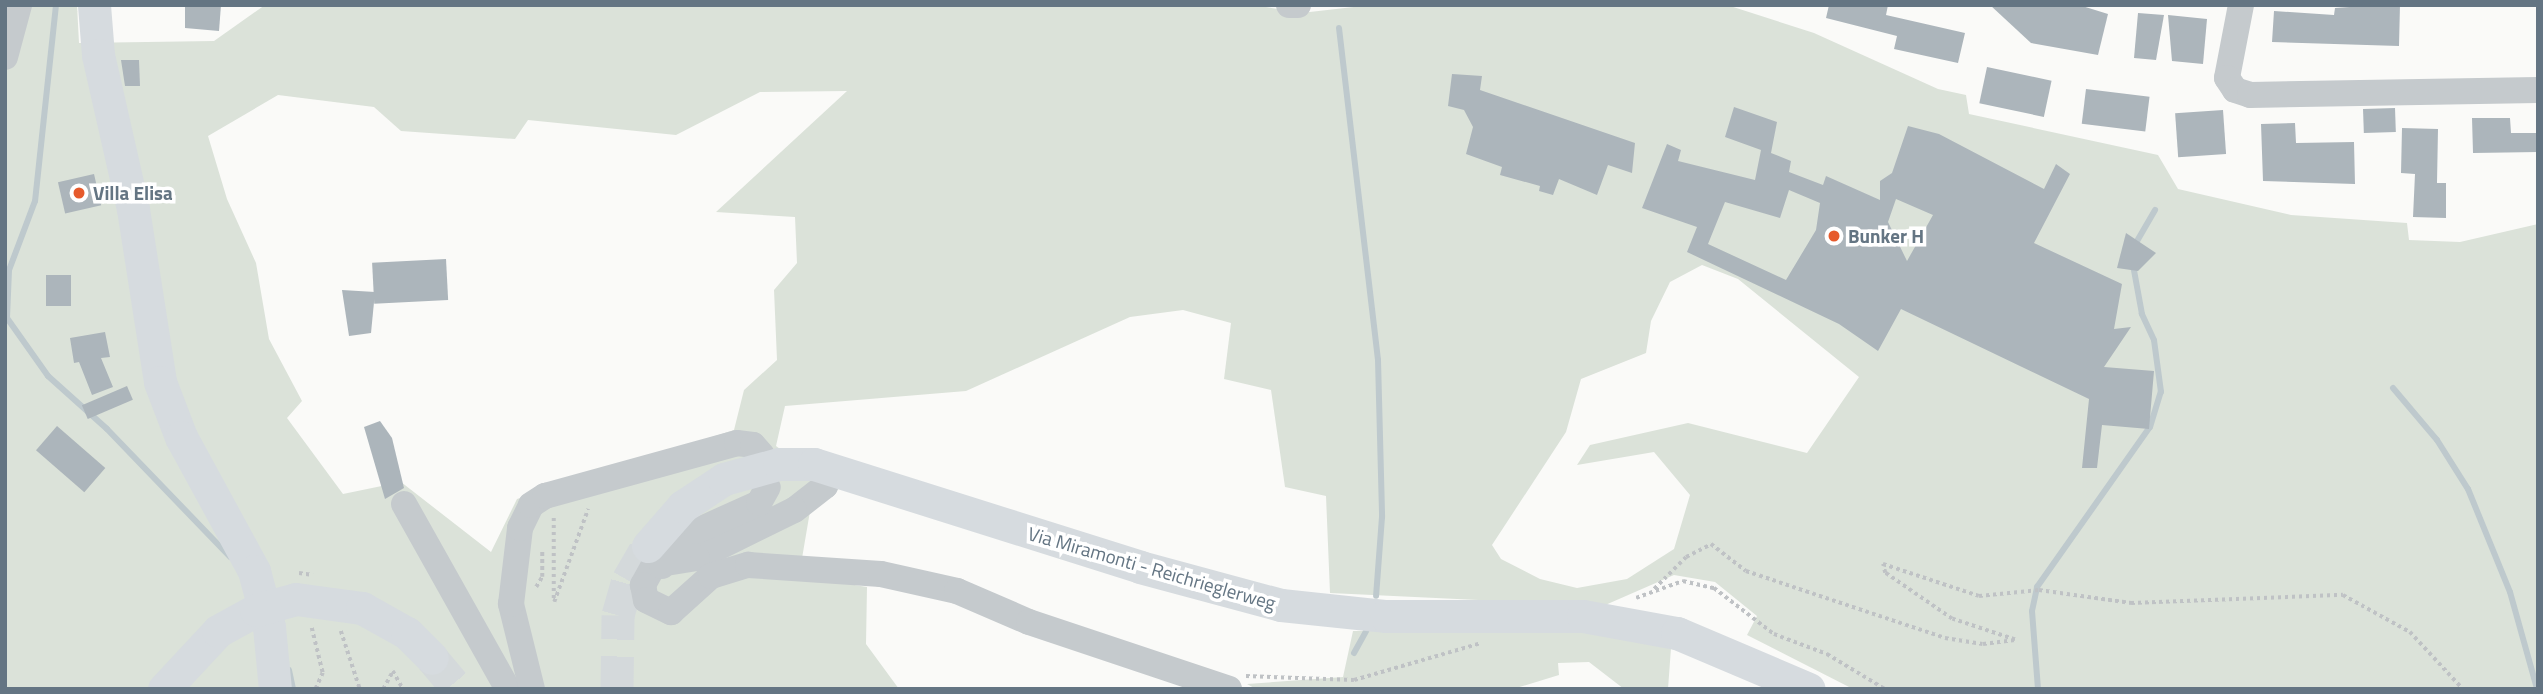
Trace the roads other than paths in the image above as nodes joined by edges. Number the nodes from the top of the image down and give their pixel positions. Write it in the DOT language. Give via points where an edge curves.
graph roads {
  1 [pos="19,5"];
  2 [pos="94,5"];
  3 [pos="1289,5"];
  4 [pos="1298,5"];
  5 [pos="2241,5"];
  6 [pos="5,57"];
  7 [pos="2538,90"];
  8 [pos="762,455"];
  9 [pos="832,468"];
  10 [pos="768,487"];
  11 [pos="404,505"];
  12 [pos="648,546"];
  13 [pos="697,558"];
  14 [pos="432,659"];
  15 [pos="1224,687"];
  16 [pos="164,689"];
  17 [pos="275,689"];
  18 [pos="508,689"];
  19 [pos="532,689"];
  20 [pos="1808,689"];
  1 -- 6 [label="street"];
  2 -- 17 [label="main road" via="98,55 133,209 160,382 181,437 239,539 262,596"];
  3 -- 4 [label="street"];
  5 -- 7 [label="street" via="2227,78 2235,90 2250,95"];
  8 -- 19 [label="street" via="753,445 737,443 545,496 531,505 520,528 511,604"];
  9 -- 12 [label="main road, Via Miramonti - Reichrieglerweg" via="779,464 724,479 683,506"];
  9 -- 13 [label="street" via="825,486 810,500"];
  9 -- 20 [label="main road, Via Miramonti - Reichrieglerweg" via="1100,555 1281,605 1386,616 1539,611 1583,616 1688,637"];
  10 -- 13 [label="street" via="760,503 682,544 654,578 656,595 677,597"];
  11 -- 18 [label="street"];
  13 -- 15 [label="street" via="654,565 643,584 646,600 663,612 678,609 711,576 748,565 905,578 957,591 1029,622"];
  14 -- 16 [label="main road" via="407,633 374,614 318,598 256,610 218,631"];
}
